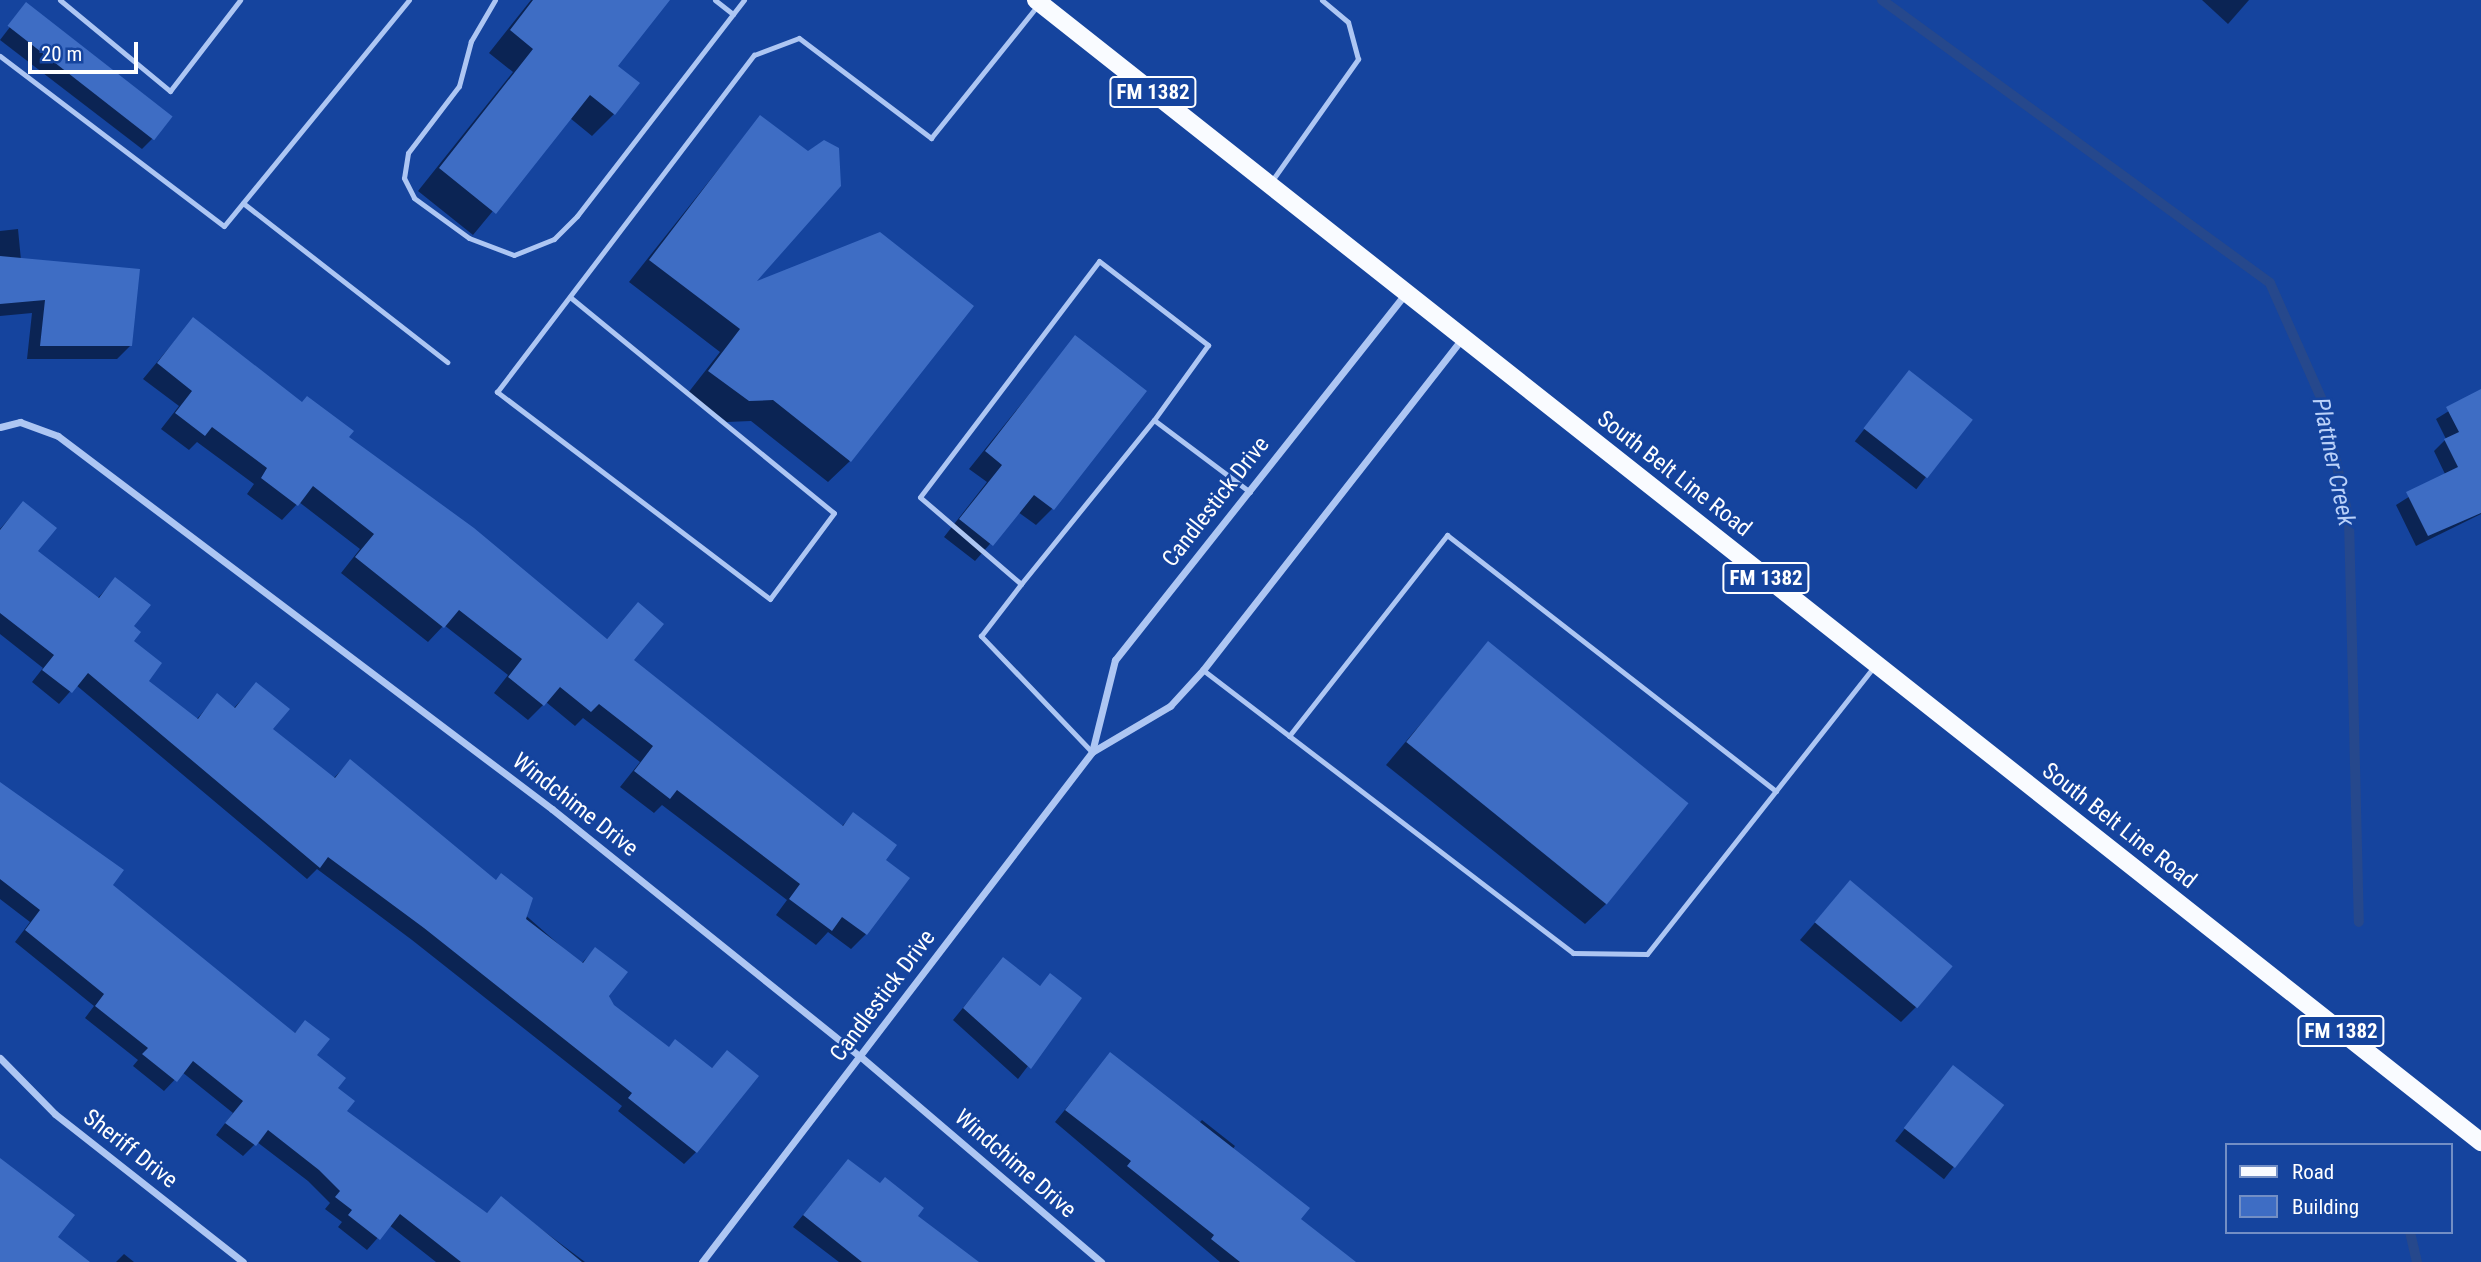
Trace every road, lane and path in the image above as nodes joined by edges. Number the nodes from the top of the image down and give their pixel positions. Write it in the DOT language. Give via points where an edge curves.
graph roads {
  1 [pos="60,0"];
  2 [pos="240,0"];
  3 [pos="409,0"];
  4 [pos="495,0"];
  5 [pos="715,0"];
  6 [pos="744,0"];
  7 [pos="1322,0"];
  8 [pos="1038,1"];
  9 [pos="733,14"];
  10 [pos="0,56"];
  11 [pos="1269,185"];
  12 [pos="243,204"];
  13 [pos="1405,293"];
  14 [pos="570,297"];
  15 [pos="1462,338"];
  16 [pos="447,362"];
  17 [pos="1154,420"];
  18 [pos="0,426"];
  19 [pos="1250,492"];
  20 [pos="1021,584"];
  21 [pos="1876,665"];
  22 [pos="1203,670"];
  23 [pos="1289,736"];
  24 [pos="1092,752"];
  25 [pos="1776,791"];
  26 [pos="861,1057"];
  27 [pos="0,1058"];
  28 [pos="2481,1142"];
  29 [pos="243,1262"];
  30 [pos="702,1262"];
  31 [pos="1101,1262"];
  1 -- 2 [label="lane" via="170,91"];
  3 -- 12 [label="lane"];
  4 -- 9 [label="lane" via="471,41 459,86 408,153 404,178 414,198 469,238 514,255 554,239 577,216"];
  5 -- 9 [label="lane"];
  6 -- 9 [label="lane"];
  7 -- 11 [label="lane" via="1348,22 1358,59"];
  8 -- 11 [label="main road, South Belt Line Road / FM 1382"];
  8 -- 14 [label="lane" via="932,138 799,38 754,55"];
  10 -- 12 [label="lane" via="224,226"];
  11 -- 13 [label="main road, South Belt Line Road / FM 1382"];
  12 -- 16 [label="lane"];
  13 -- 15 [label="main road, South Belt Line Road / FM 1382"];
  13 -- 19 [label="street, Candlestick Drive"];
  14 -- 14 [label="lane" via="497,392 770,599 834,513"];
  15 -- 21 [label="main road, South Belt Line Road / FM 1382"];
  15 -- 22 [label="street, Candlestick Drive"];
  17 -- 19 [label="lane"];
  17 -- 20 [label="lane"];
  17 -- 20 [label="lane" via="1208,345 1099,261 920,497"];
  18 -- 26 [label="street, Windchime Drive" via="20,422 58,436 552,809"];
  19 -- 24 [label="street, Candlestick Drive" via="1115,660"];
  20 -- 24 [label="lane" via="981,636"];
  21 -- 25 [label="lane"];
  21 -- 28 [label="main road, South Belt Line Road / FM 1382"];
  22 -- 23 [label="lane"];
  22 -- 24 [label="street, Candlestick Drive" via="1170,706"];
  23 -- 25 [label="lane" via="1573,953 1647,954"];
  23 -- 25 [label="lane" via="1447,535"];
  24 -- 26 [label="street, Candlestick Drive"];
  26 -- 30 [label="street, Candlestick Drive"];
  26 -- 31 [label="street, Windchime Drive"];
  27 -- 29 [label="street, Sheriff Drive" via="55,1114"];
}
